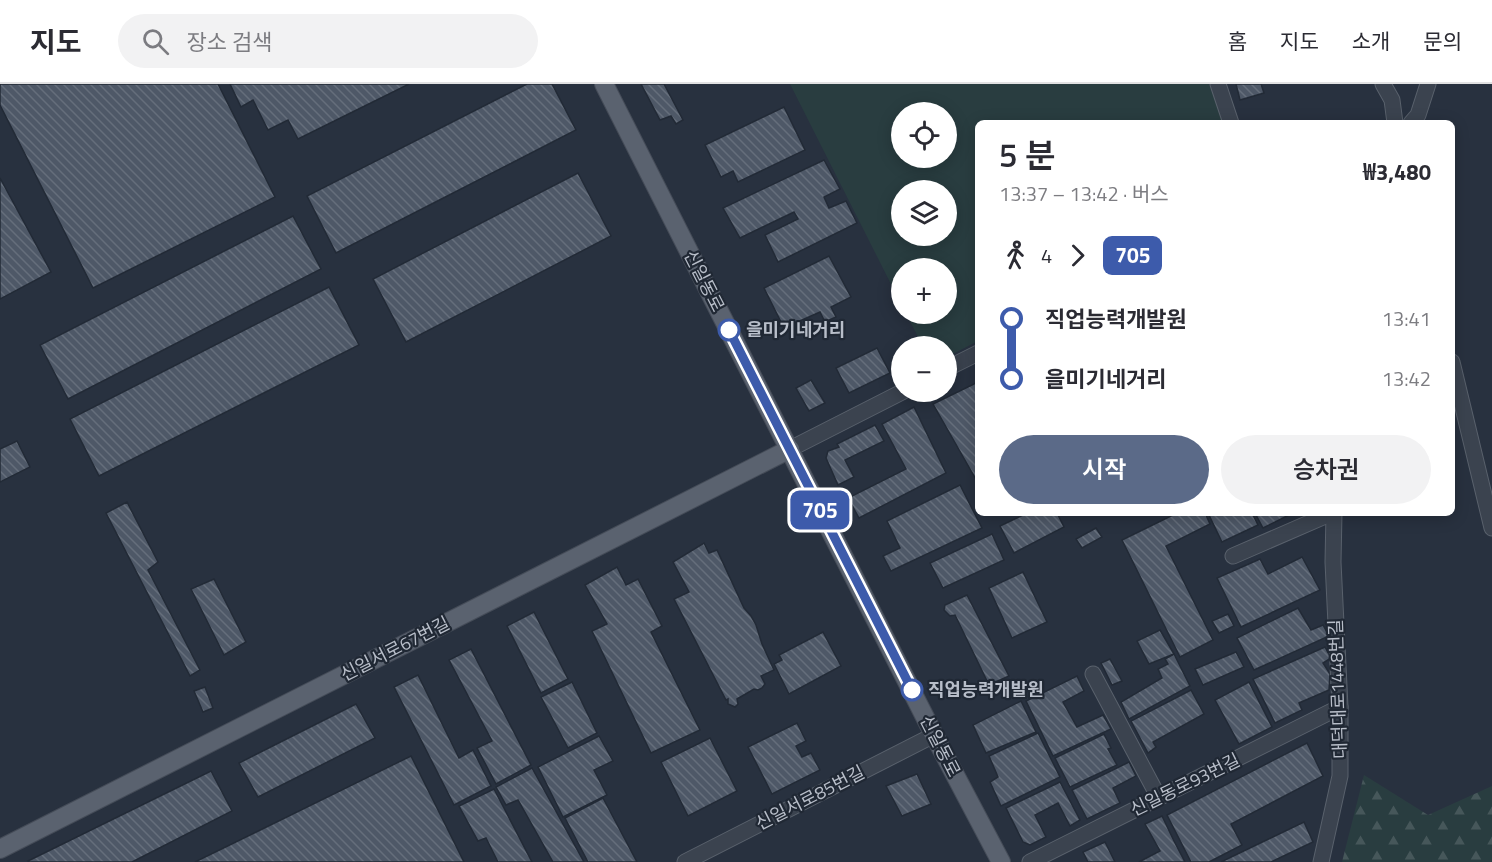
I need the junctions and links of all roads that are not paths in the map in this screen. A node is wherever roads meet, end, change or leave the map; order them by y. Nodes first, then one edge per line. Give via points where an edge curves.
1 (604, 84) edge
2 (1218, 84) edge
3 (1383, 84) edge
4 (1428, 84) edge
5 (1230, 120) edge
6 (1395, 120) edge
7 (1414, 120) edge
8 (975, 354) edge
9 (957, 364) edge
10 (1455, 374) edge
11 (891, 398) edge
12 (789, 449) junction
13 (1326, 516) edge
14 (1333, 516) edge
15 (1492, 528) edge
16 (1233, 556) dead end
17 (1093, 674) dead end
18 (1341, 707) junction
19 (934, 735) junction
20 (1159, 798) junction
21 (0, 849) edge
22 (685, 862) edge
23 (1001, 862) edge
24 (1030, 862) edge
25 (1321, 862) edge

1 - 12 main road, 신일동로
2 - 5 street
3 - 6 street via 1392,100
4 - 7 street
8 - 9 street
10 - 15 street
11 - 12 street
12 - 19 main road, 신일동로
12 - 21 main road, 신일서로67번길
13 - 16 street
14 - 18 street, 대덕대로1448번길
17 - 20 street
18 - 20 street, 신일동로93번길
18 - 25 street, 대덕대로1448번길 via 1340,776
19 - 22 street, 신일서로85번길
19 - 23 main road, 신일동로
20 - 24 street, 신일동로93번길

